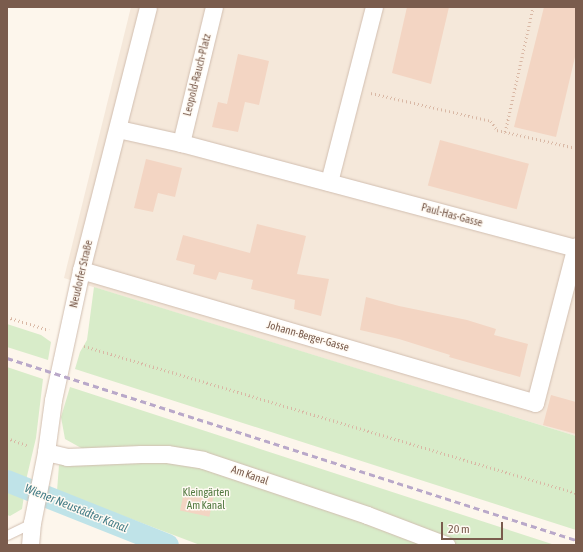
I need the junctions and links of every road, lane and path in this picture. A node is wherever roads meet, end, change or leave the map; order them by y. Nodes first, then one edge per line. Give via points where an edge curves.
1 (148, 7) edge
2 (214, 7) edge
3 (374, 7) edge
4 (533, 7) edge
5 (353, 89) junction
6 (118, 129) junction
7 (505, 132) junction
8 (181, 143) junction
9 (576, 148) edge
10 (329, 182) junction
11 (576, 247) edge
12 (81, 270) junction
13 (7, 317) edge
14 (67, 341) junction
15 (46, 452) junction
16 (576, 493) edge
17 (33, 516) junction
18 (7, 535) edge
19 (30, 545) edge
20 (446, 545) edge

1 - 6 street, Neudorfer Straße
2 - 8 street, Leopold-Rauch-Platz
3 - 5 street
4 - 7 path
5 - 7 path via 491,121 497,130
5 - 10 street
6 - 8 street, Paul-Has-Gasse
6 - 12 street, Neudorfer Straße
7 - 9 path
8 - 10 street, Paul-Has-Gasse
10 - 11 street, Paul-Has-Gasse
11 - 12 street, Johann-Berger-Gasse via 535,403
12 - 14 street, Neudorfer Straße
13 - 14 path via 48,330
14 - 15 street, Neudorfer Straße via 53,400
14 - 16 path
15 - 17 street, Neudorfer Straße
15 - 20 street, Am Kanal via 66,457 154,454 204,460 367,515
17 - 18 lane
17 - 19 street, Neudorfer Straße

